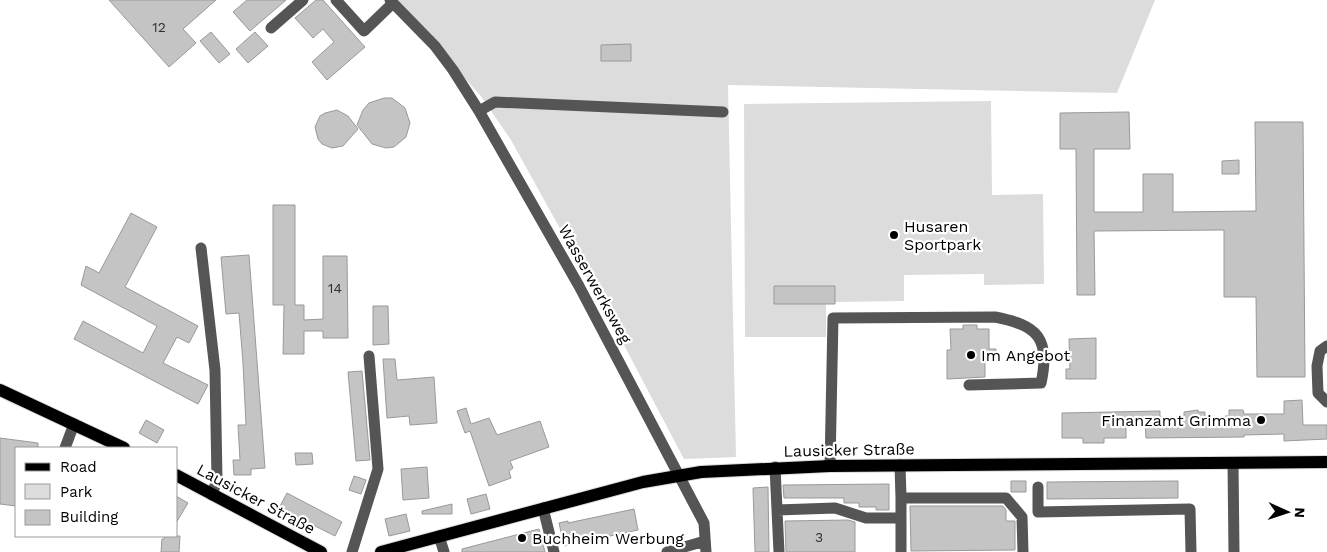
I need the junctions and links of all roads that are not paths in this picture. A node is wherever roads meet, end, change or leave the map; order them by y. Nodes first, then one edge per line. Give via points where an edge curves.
1 (303, 0) edge
2 (336, 0) edge
3 (391, 1) edge
4 (271, 28) dead end
5 (479, 111) junction
6 (723, 112) dead end
7 (201, 248) dead end
8 (1327, 346) edge
9 (369, 356) dead end
10 (969, 385) dead end
11 (0, 390) edge
12 (1327, 402) edge
13 (74, 424) junction
14 (65, 447) edge
15 (122, 447) edge
16 (1327, 462) edge
17 (1233, 463) junction
18 (900, 465) junction
19 (830, 466) junction
20 (775, 467) junction
21 (678, 475) junction
22 (178, 477) edge
23 (1038, 487) dead end
24 (212, 494) junction
25 (901, 498) junction
26 (543, 508) junction
27 (777, 510) junction
28 (902, 518) junction
29 (439, 536) junction
30 (706, 546) edge
31 (321, 552) edge
32 (352, 552) edge
33 (381, 552) edge
34 (444, 552) edge
35 (554, 552) edge
36 (667, 552) edge
37 (779, 552) edge
38 (901, 552) edge
39 (1022, 552) edge
40 (1191, 552) edge
41 (1234, 552) edge

1 - 4 street
2 - 3 street via 364,30
3 - 5 street, Wasserwerksweg via 435,46
5 - 6 street via 495,102
5 - 21 street, Wasserwerksweg via 579,286
7 - 24 street via 215,370 216,478
8 - 12 street via 1320,351 1317,366 1318,394
9 - 32 street via 378,469
10 - 19 street via 1042,382 1043,346 1036,332 1017,321 995,317 833,318
11 - 13 main road
13 - 14 street
13 - 15 main road
16 - 17 main road, Lausicker Straße
17 - 18 main road, Lausicker Straße
17 - 41 street
18 - 19 main road, Lausicker Straße
18 - 25 street
19 - 20 main road, Lausicker Straße
20 - 21 main road, Lausicker Straße
20 - 27 street
21 - 26 main road, Lausicker Straße
21 - 30 street, Wasserwerksweg via 704,523
22 - 24 main road, Lausicker Straße
23 - 40 street via 1038,512 1190,509
24 - 31 main road, Lausicker Straße
25 - 28 street
25 - 39 street via 1006,498 1022,517
26 - 29 main road, Lausicker Straße
26 - 35 street
27 - 28 street via 835,508 866,518
27 - 37 street
28 - 38 street
29 - 33 main road, Lausicker Straße
29 - 34 street
30 - 36 street

